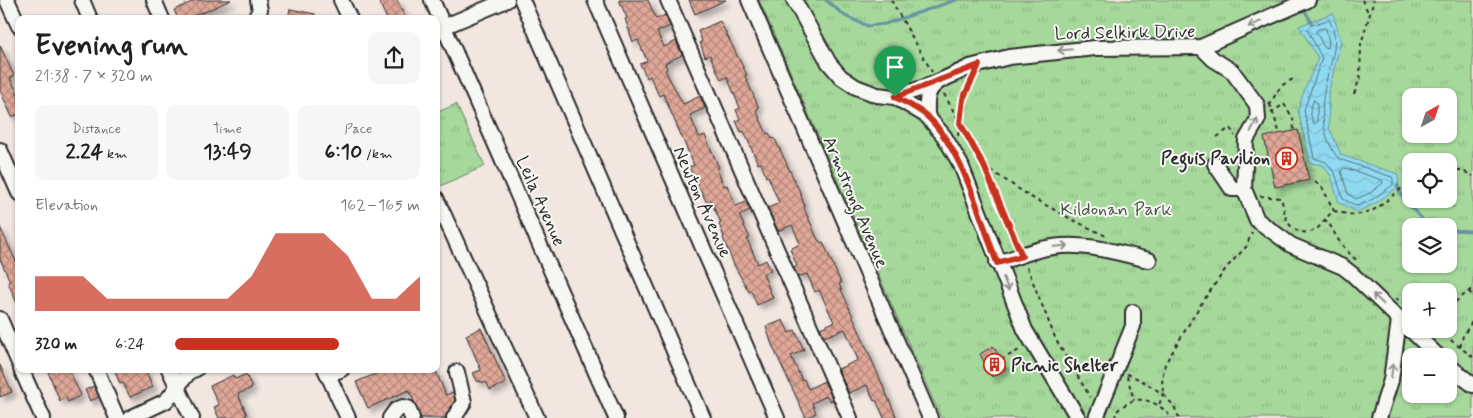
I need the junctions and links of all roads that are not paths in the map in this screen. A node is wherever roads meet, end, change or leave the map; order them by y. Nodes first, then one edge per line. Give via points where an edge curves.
1 (7, 0) edge
2 (82, 0) edge
3 (154, 0) edge
4 (258, 0) edge
5 (341, 0) edge
6 (432, 0) edge
7 (507, 0) edge
8 (522, 0) edge
9 (595, 0) edge
10 (668, 0) edge
11 (749, 0) edge
12 (794, 0) edge
13 (1304, 2) edge
14 (88, 15) edge
15 (160, 15) edge
16 (257, 15) edge
17 (348, 15) edge
18 (436, 15) edge
19 (15, 17) edge
20 (440, 29) edge
21 (1201, 47) junction
22 (937, 82) junction
23 (895, 97) junction
24 (927, 116) junction
25 (0, 150) edge
26 (1215, 164) dead end
27 (15, 184) edge
28 (1244, 189) junction
29 (440, 207) edge
30 (1149, 260) dead end
31 (997, 263) junction
32 (1134, 312) dead end
33 (0, 319) edge
34 (1400, 320) junction
35 (1430, 348) edge
36 (15, 354) edge
37 (457, 372) dead end
38 (1457, 372) edge
39 (23, 373) edge
40 (98, 373) edge
41 (172, 373) edge
42 (189, 373) edge
43 (327, 373) edge
44 (1473, 385) edge
45 (177, 386) junction
46 (1097, 415) edge
47 (43, 418) edge
48 (117, 418) edge
49 (130, 418) edge
50 (192, 418) edge
51 (348, 418) edge
52 (390, 418) edge
53 (412, 418) edge
54 (454, 418) edge
55 (537, 418) edge
56 (616, 418) edge
57 (703, 418) edge
58 (777, 418) edge
59 (850, 418) edge
60 (930, 418) edge
61 (1078, 418) edge
62 (1379, 418) edge

1 - 19 street
2 - 14 street
3 - 15 street
4 - 16 street via 260,10
5 - 17 street
6 - 18 street, Leila Avenue
7 - 20 street
8 - 57 street
9 - 58 street, Newton Avenue
10 - 59 street
11 - 60 street, Armstrong Avenue
12 - 23 street via 829,63 841,77 877,95
13 -> 21 street
20 - 56 street, Leila Avenue
21 -> 22 street, Lord Selkirk Drive via 1095,48 1009,57 970,67
28 -> 21 street, Lord Selkirk Drive via 1246,140 1258,119 1257,105 1232,71
22 - 23 street, Lord Selkirk Drive
22 - 24 street via 926,97
23 - 24 street
24 - 31 street via 956,156
25 - 27 street
26 - 28 street via 1232,189
34 -> 28 street via 1343,267 1291,245 1257,220
29 - 55 street
31 -> 30 street via 1051,247 1108,244
31 -> 61 street via 1024,330
32 - 46 street via 1121,372
33 - 36 street
34 - 35 street
62 -> 34 street via 1391,380
37 - 54 street via 464,402
38 - 44 street
39 - 47 street
40 - 48 street
41 - 45 street
42 - 45 street
43 - 51 street
45 - 49 street via 166,401
45 - 50 street
52 - 53 street via 403,407 408,408

